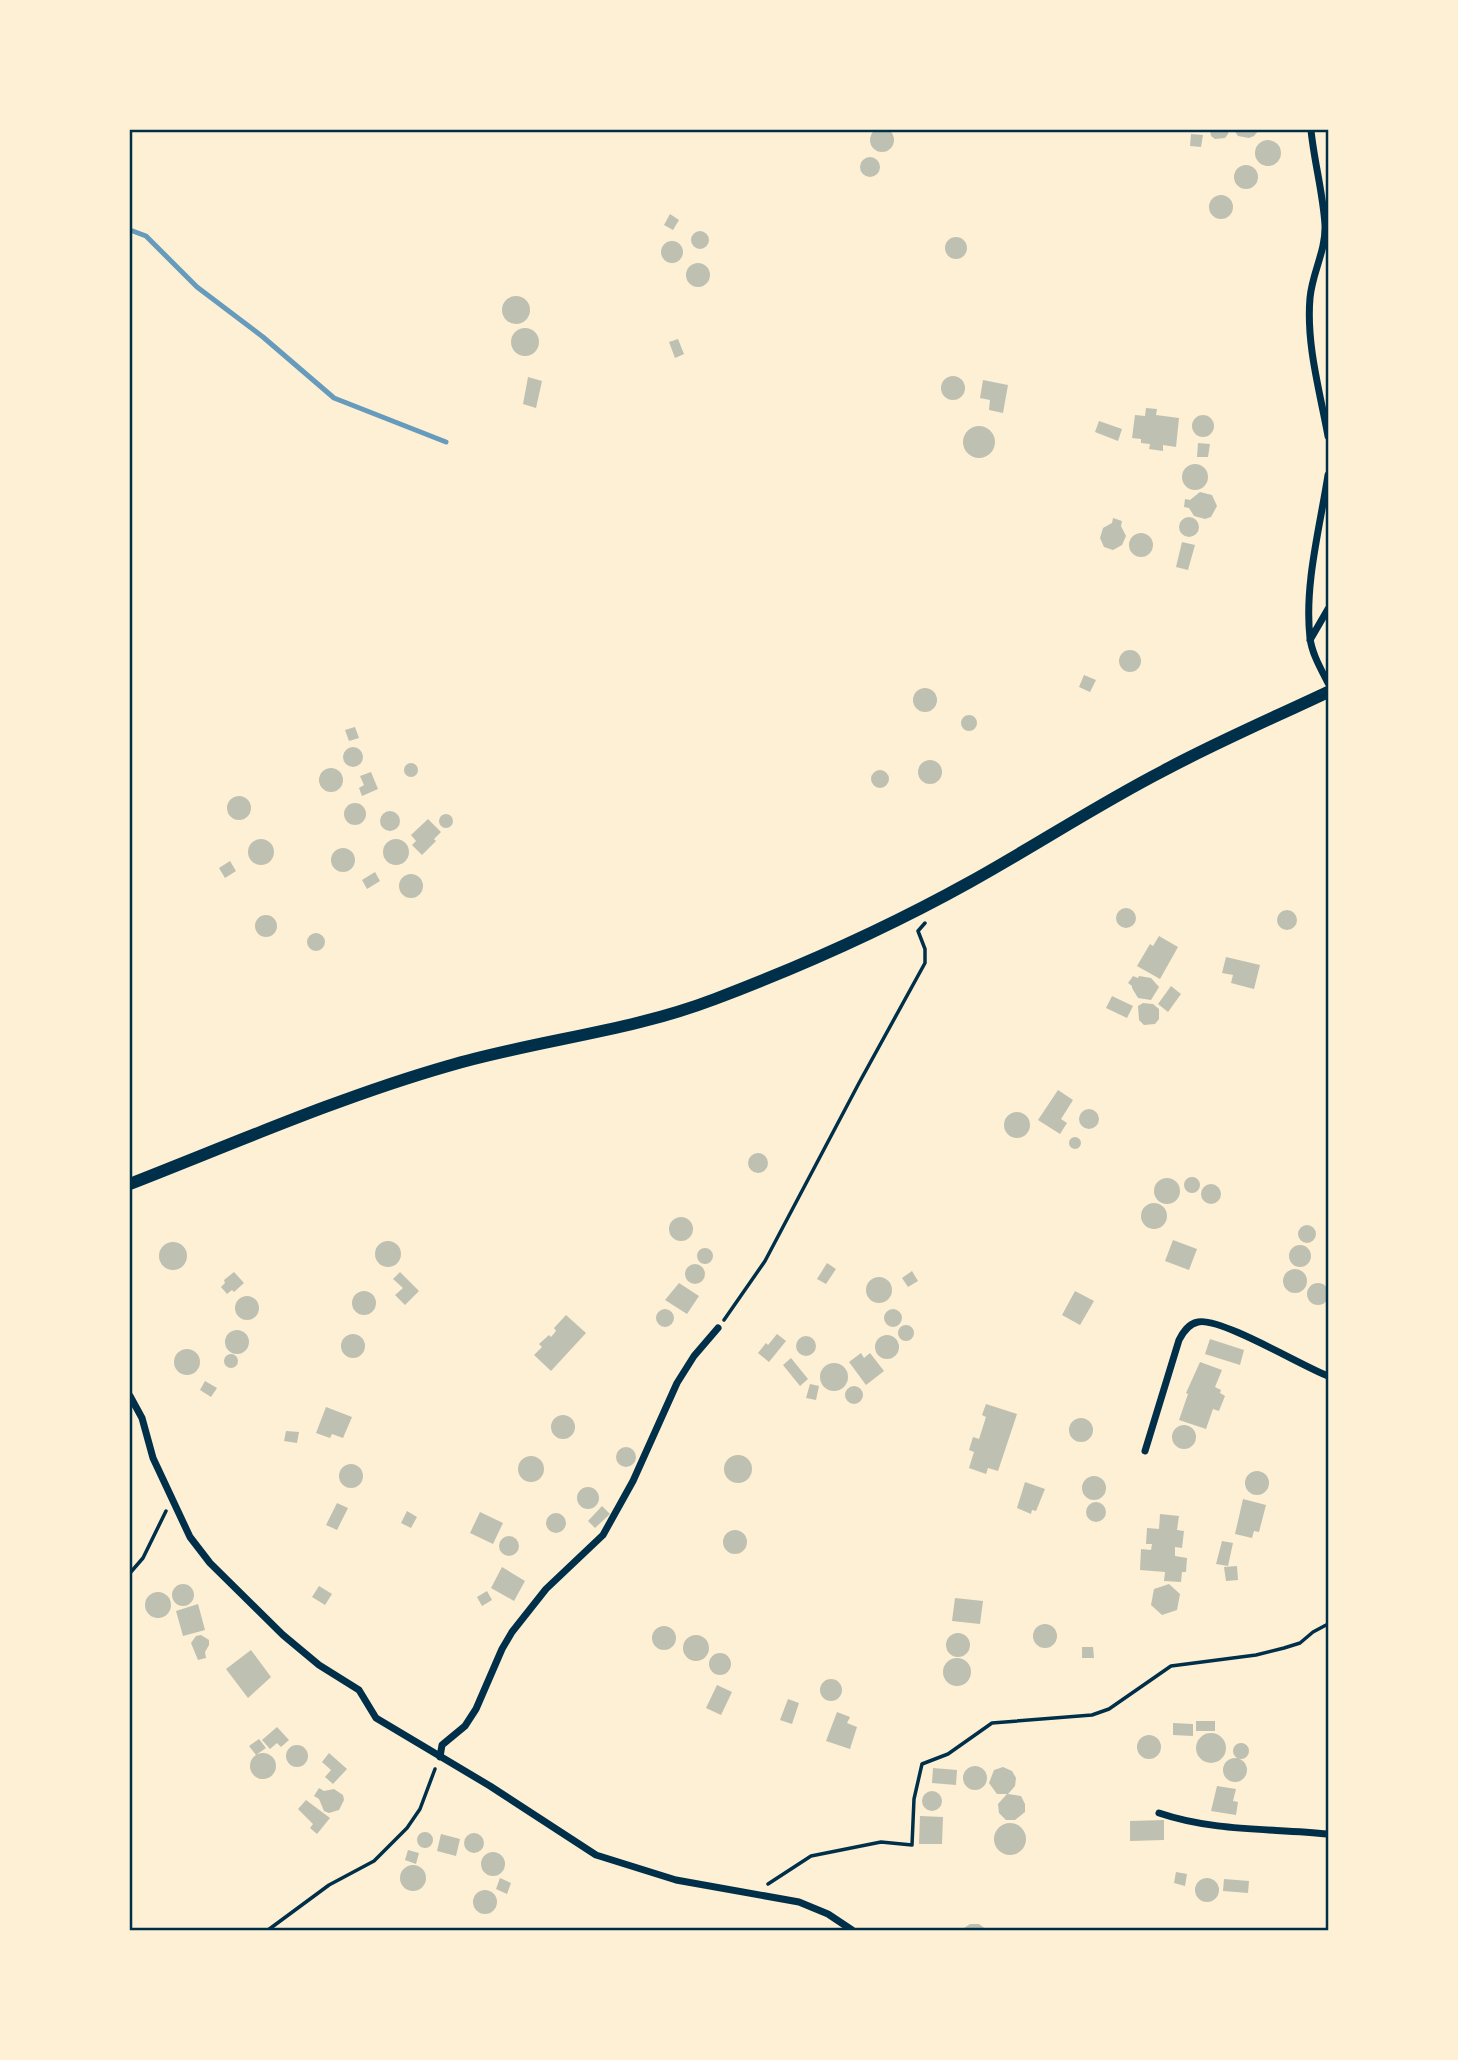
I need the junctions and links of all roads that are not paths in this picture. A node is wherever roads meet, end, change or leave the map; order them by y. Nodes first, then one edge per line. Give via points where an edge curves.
1 (1311, 130) edge
2 (1328, 436) edge
3 (1328, 475) edge
4 (1328, 609) edge
5 (1310, 640) junction
6 (1328, 683) edge
7 (1328, 692) edge
8 (130, 1184) edge
9 (718, 1328) road end
10 (1328, 1376) edge
11 (130, 1396) edge
12 (1145, 1451) dead end
13 (440, 1757) junction
14 (1159, 1813) dead end
15 (1328, 1834) edge
16 (852, 1930) edge

1 - 2 street via 1325,226 1309,313
3 - 5 street via 1312,580
4 - 5 street
5 - 6 street
7 - 8 street via 1164,770 893,921 725,995 652,1020 445,1067
9 - 13 street via 677,1383 603,1535 546,1589 512,1632 476,1709 465,1726 442,1745
10 - 12 street via 1219,1324 1198,1322 1185,1329 1179,1340
11 - 13 street via 171,1500 190,1537 211,1563 283,1635 359,1690 376,1718
13 - 16 street via 596,1855 676,1880 799,1902
14 - 15 street via 1215,1827

